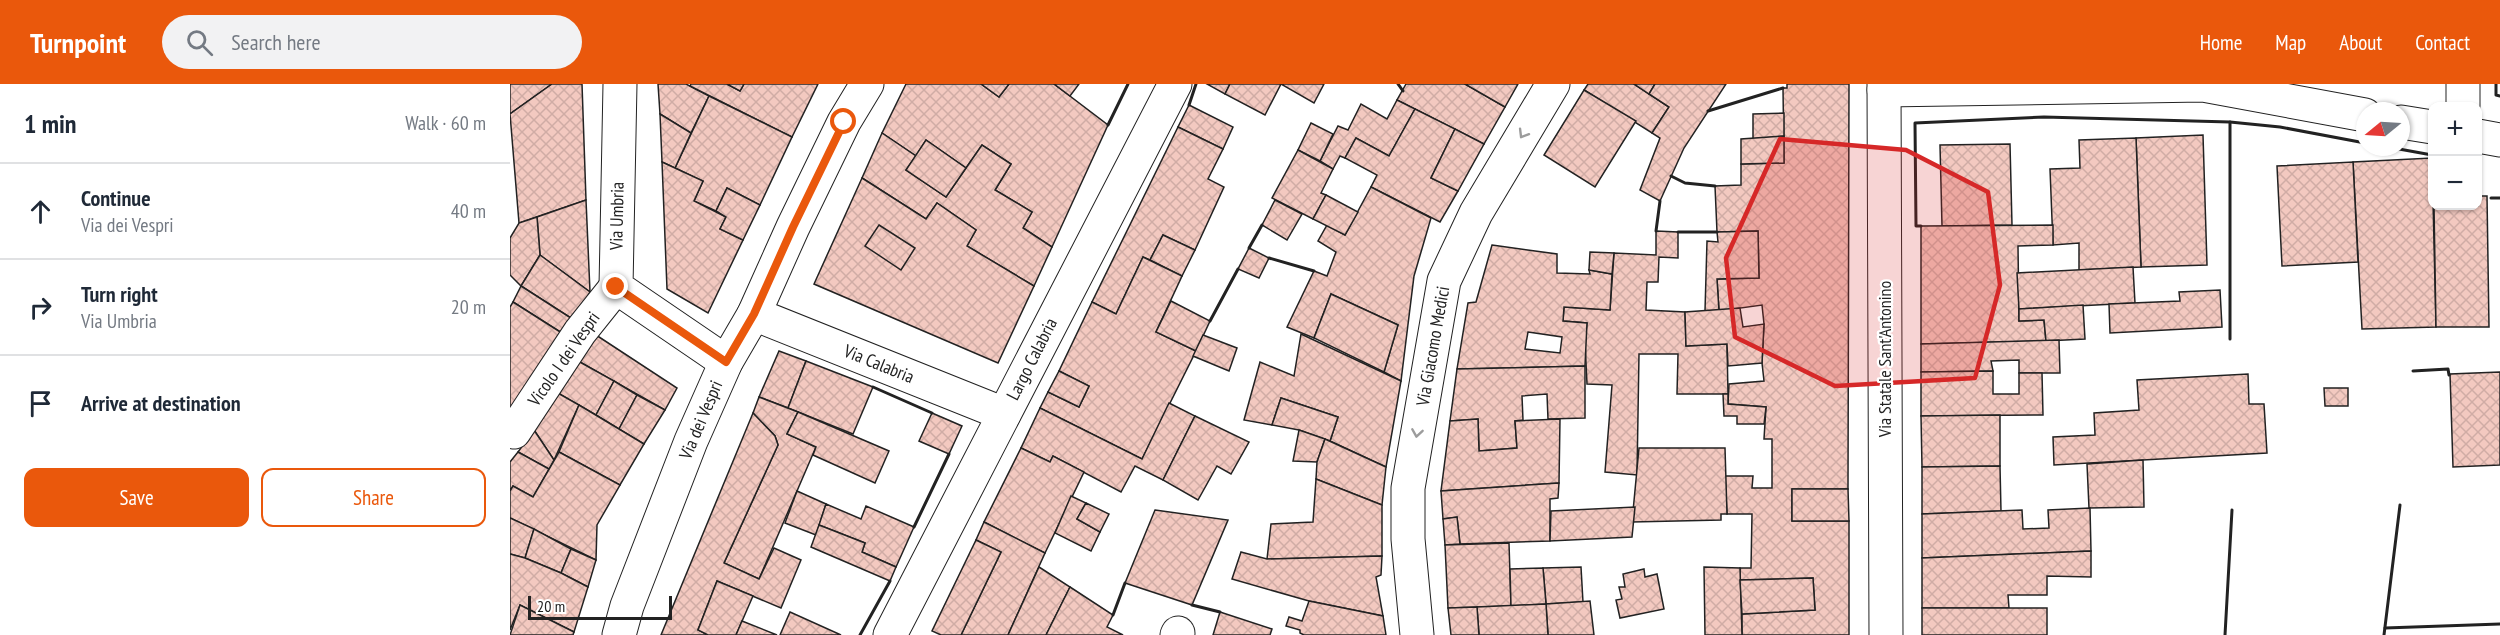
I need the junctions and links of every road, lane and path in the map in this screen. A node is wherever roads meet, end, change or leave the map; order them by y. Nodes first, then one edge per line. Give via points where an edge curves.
1 (620, 84) edge
2 (867, 84) edge
3 (1175, 84) edge
4 (1553, 84) edge
5 (2463, 84) edge
6 (1884, 87) edge
7 (2463, 102) edge
8 (2356, 113) edge
9 (2410, 123) edge
10 (2428, 126) edge
11 (2482, 137) edge
12 (2500, 140) edge
13 (616, 287) junction
14 (754, 314) junction
15 (726, 362) junction
16 (1004, 414) junction
17 (514, 432) dead end
18 (619, 635) edge
19 (890, 635) edge
20 (1416, 635) edge
21 (1886, 635) edge

1 - 13 street, Via Umbria
2 - 14 street, Via dei Vespri via 844,122
3 - 16 street, Largo Calabria
4 -> 20 street, Via Giacomo Medici via 1476,213 1444,281 1408,488
5 - 7 street
6 - 8 street via 2203,85
6 - 21 street, Via Statale Sant'Antonino
9 - 10 street
11 - 12 street
13 - 15 street
13 - 17 street, Vicolo I dei Vespri via 580,332
14 - 15 street, Via dei Vespri
14 - 16 street, Via Calabria
15 - 18 street, Via dei Vespri via 687,452
16 - 19 street, Largo Calabria

